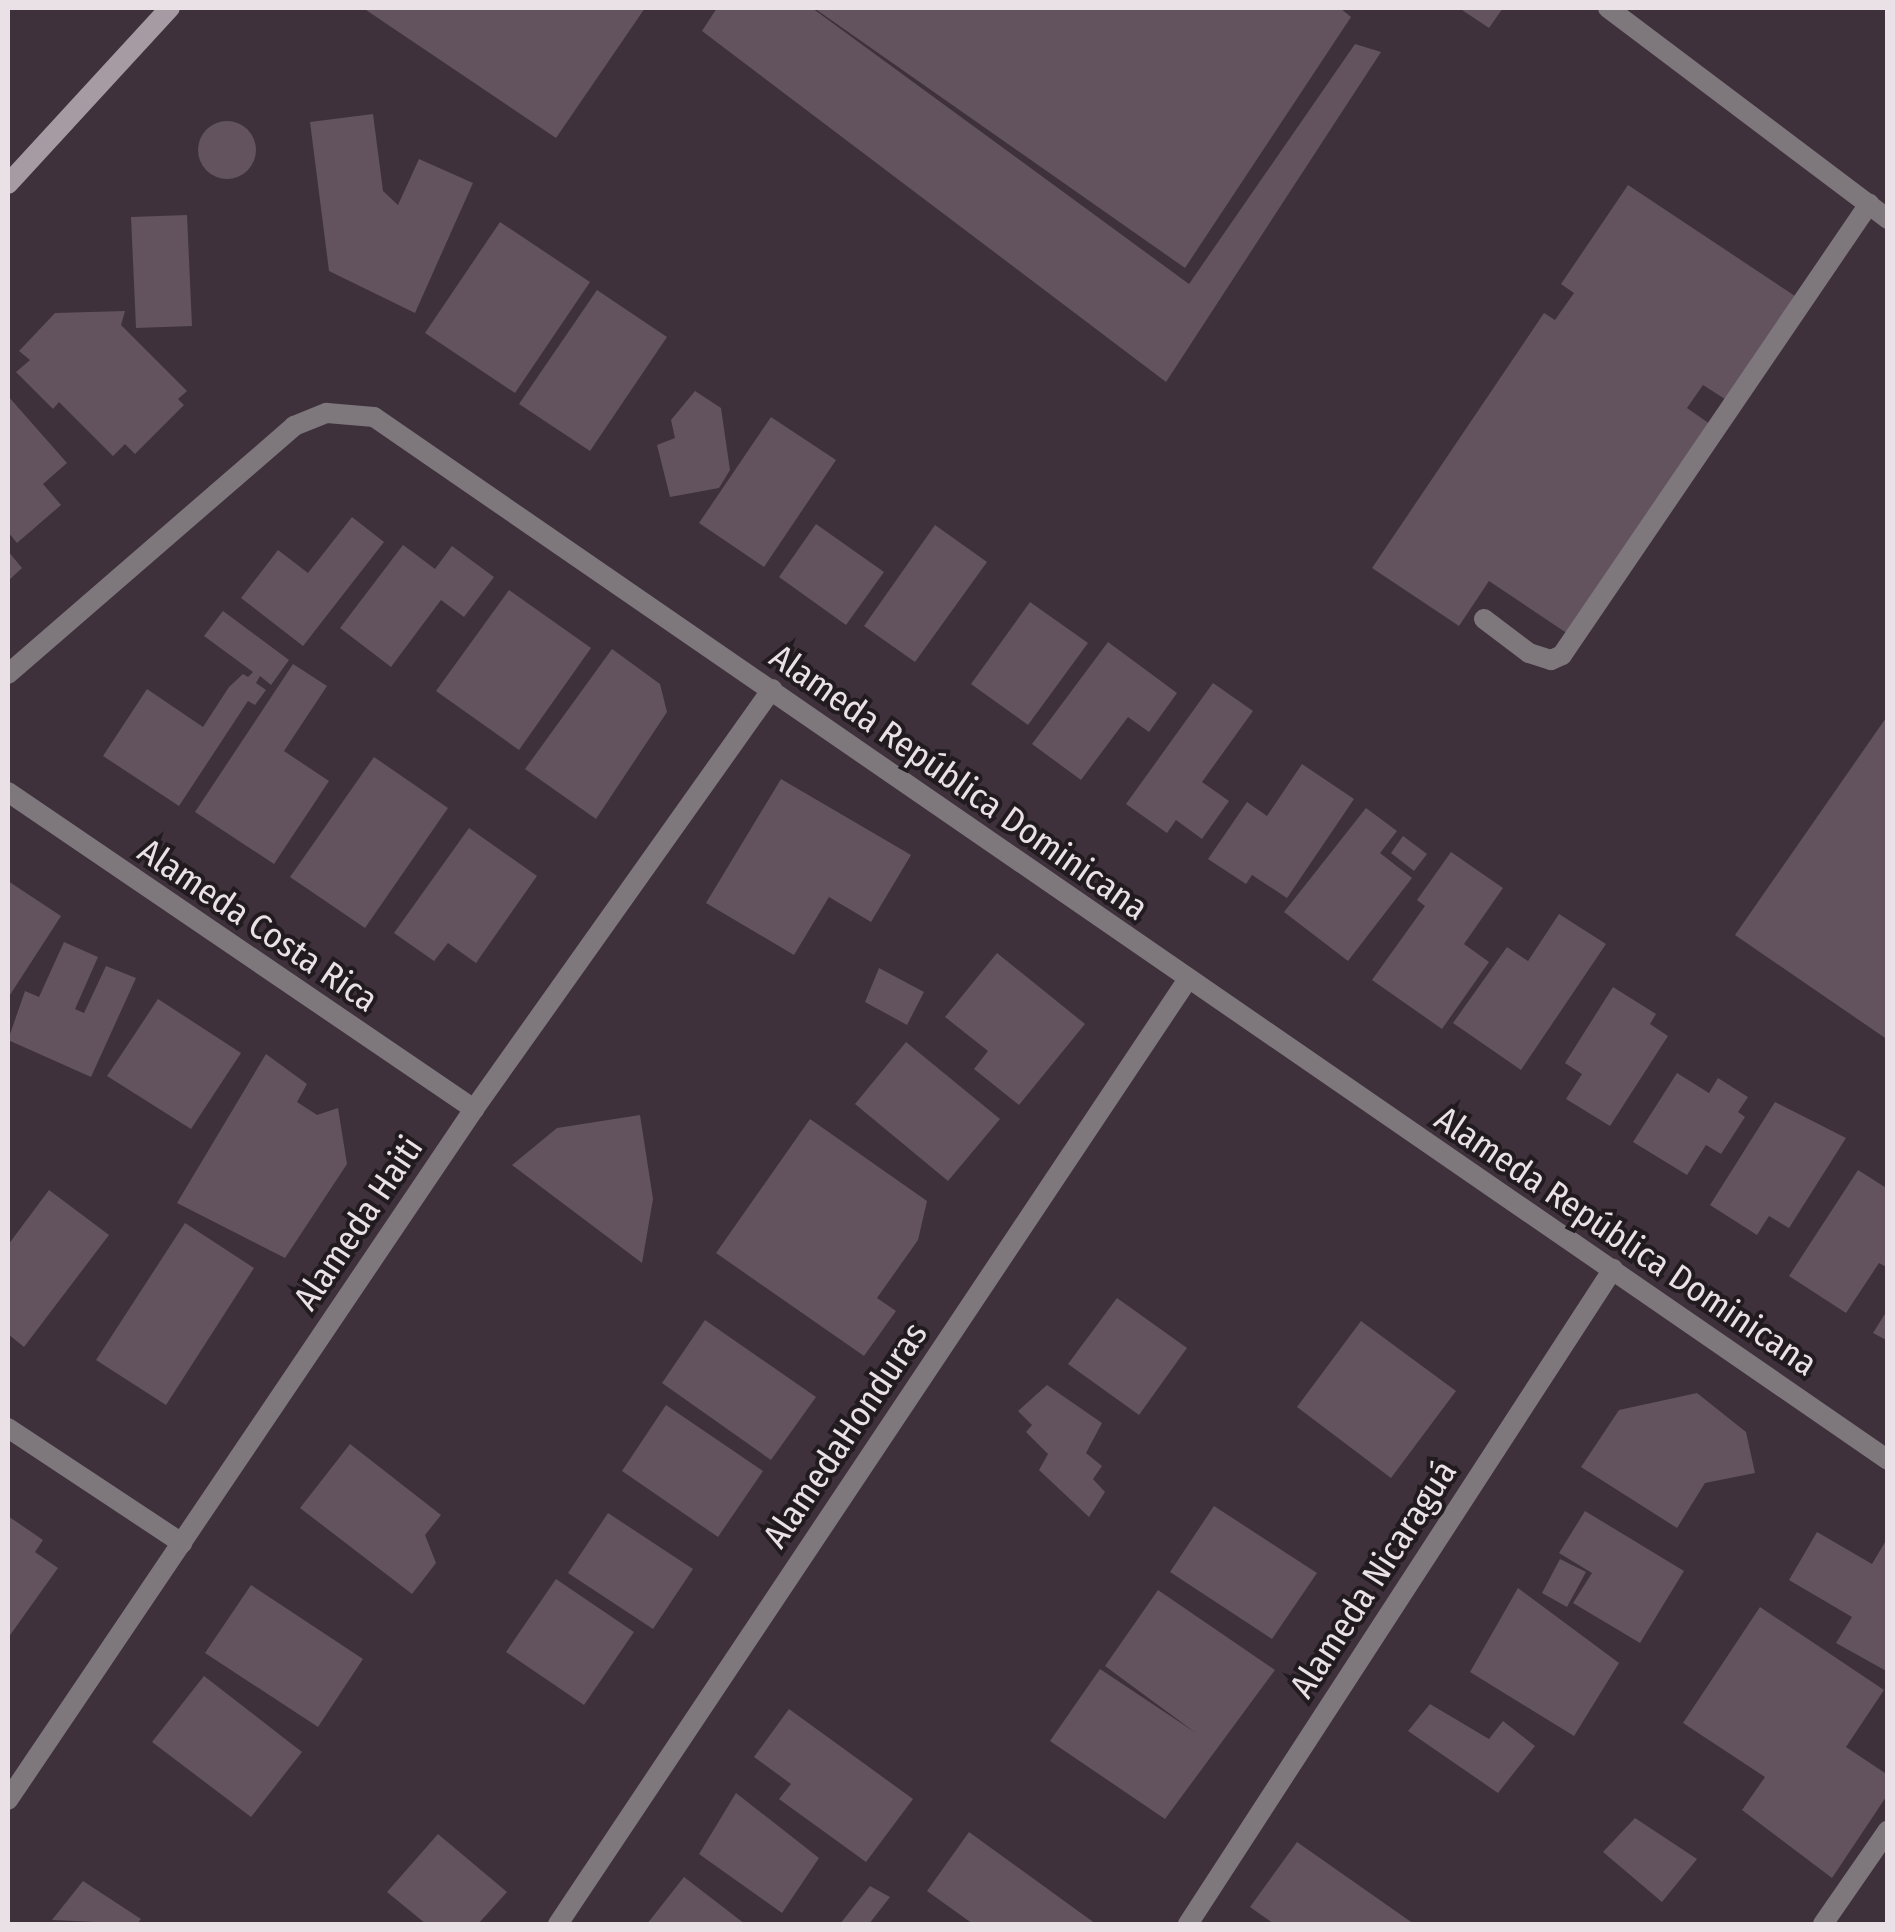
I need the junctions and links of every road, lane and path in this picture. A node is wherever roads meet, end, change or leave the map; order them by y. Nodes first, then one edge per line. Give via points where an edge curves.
1 (170, 8) edge
2 (1608, 8) edge
3 (8, 184) edge
4 (1869, 204) junction
5 (1888, 219) edge
6 (1484, 619) dead end
7 (8, 674) edge
8 (772, 689) junction
9 (8, 792) edge
10 (1186, 982) junction
11 (474, 1110) junction
12 (1613, 1269) junction
13 (8, 1428) edge
14 (1888, 1460) edge
15 (182, 1543) junction
16 (8, 1800) edge
17 (1888, 1830) edge
18 (558, 1924) edge
19 (1188, 1924) edge
20 (1823, 1924) edge

1 - 3 main road
2 - 4 street
4 - 5 street
4 - 6 street via 1562,655 1551,660 1529,653
7 - 8 street, Alameda República Dominicana via 294,426 326,412 374,416
8 - 10 street, Alameda República Dominicana
8 - 11 street, Alameda Haiti
9 - 11 street, Alameda Costa Rica
10 - 12 street, Alameda República Dominicana
10 - 18 street, AlamedaHonduras
11 - 15 street, Alameda Haiti
12 - 14 street, Alameda República Dominicana
12 - 19 street, Alameda Nicaraguá
13 - 15 street
15 - 16 street, Alameda Haiti
17 - 20 street

